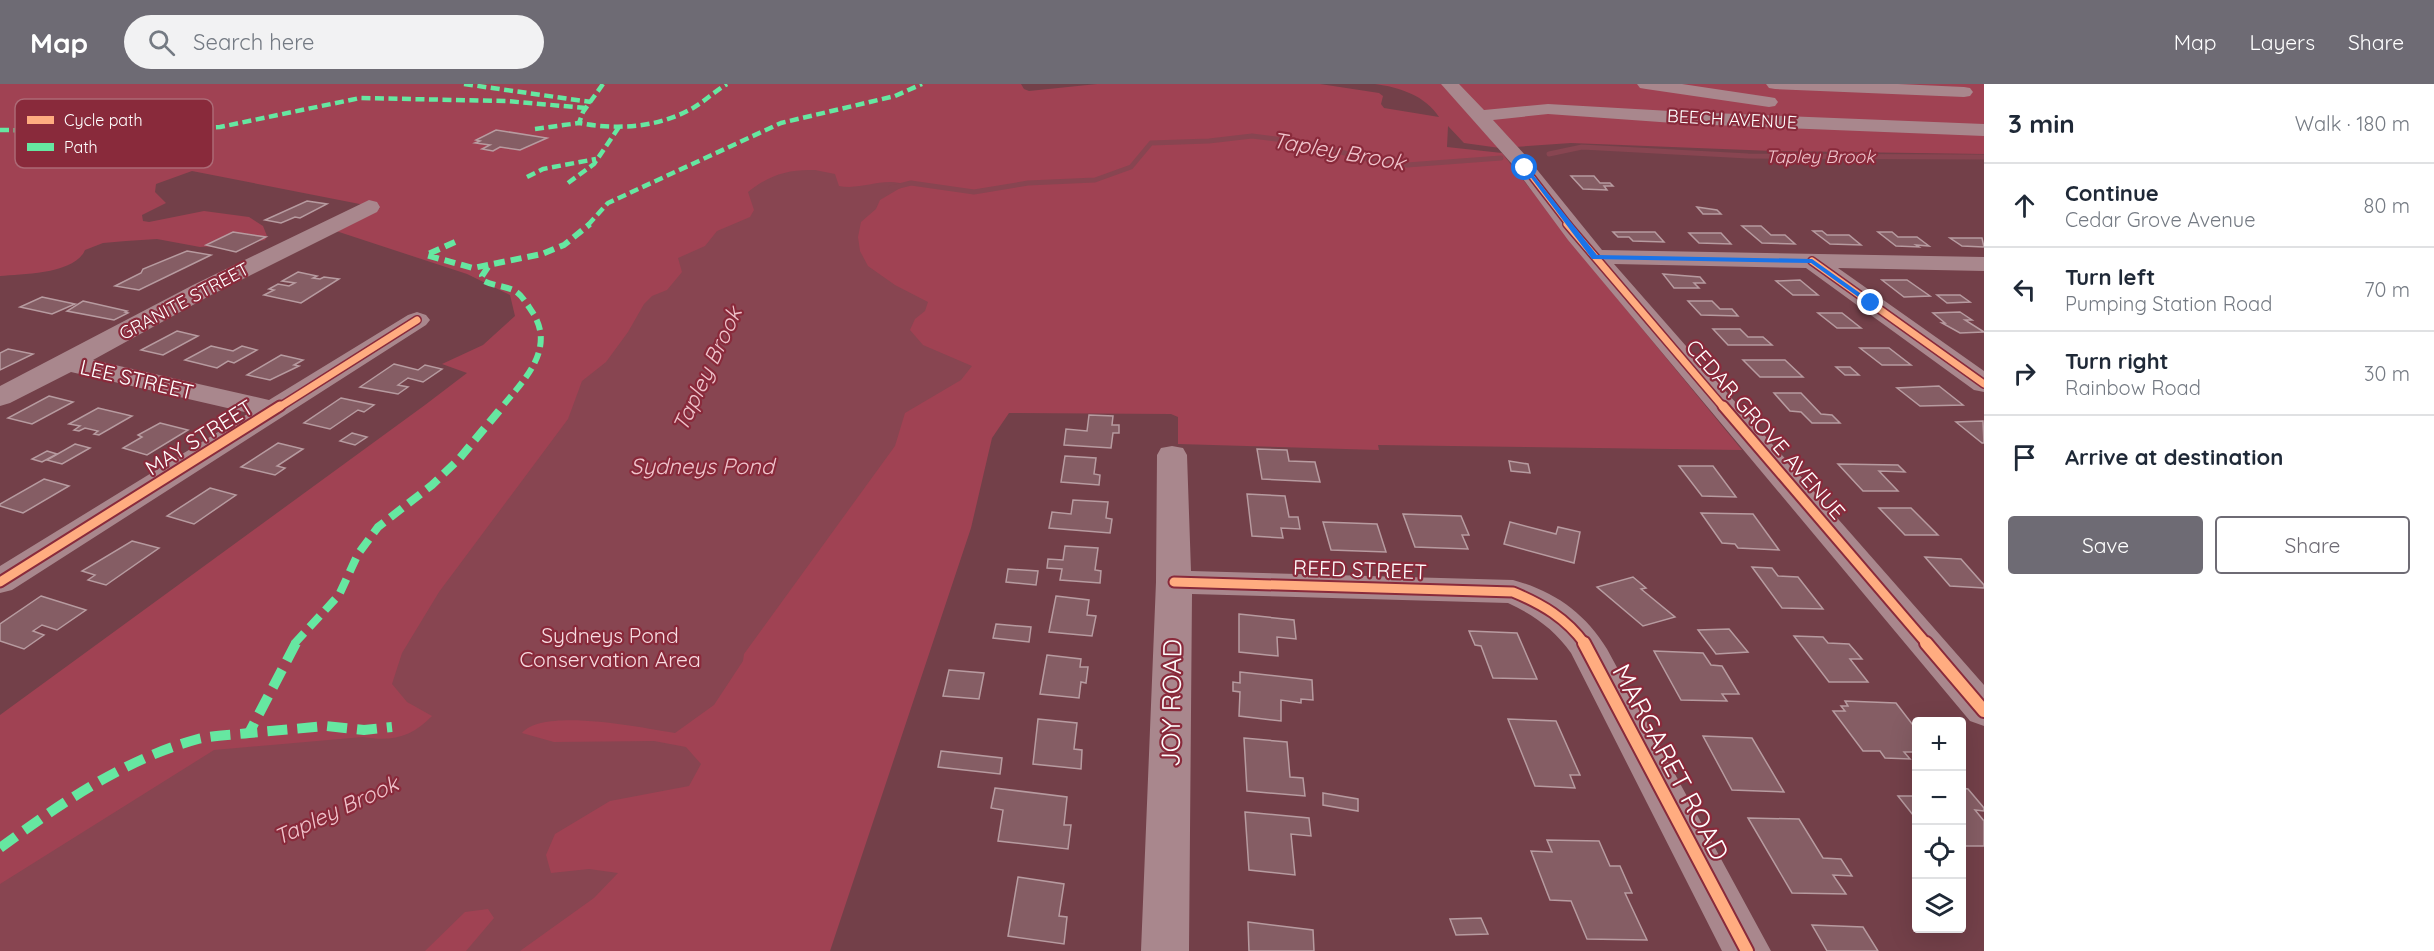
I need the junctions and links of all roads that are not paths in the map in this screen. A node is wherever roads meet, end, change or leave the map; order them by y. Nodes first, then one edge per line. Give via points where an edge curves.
1 (1450, 84) edge
2 (1636, 84) edge
3 (1646, 84) edge
4 (1775, 84) edge
5 (1966, 89) edge
6 (1790, 104) dead end
7 (1635, 114) junction
8 (1480, 116) junction
9 (1984, 130) edge
10 (369, 207) dead end
11 (1595, 258) junction
12 (1812, 261) junction
13 (1984, 264) edge
14 (417, 320) dead end
15 (68, 363) junction
16 (1984, 384) edge
17 (0, 397) edge
18 (275, 410) junction
19 (1172, 455) dead end
20 (0, 582) edge
21 (1174, 582) junction
22 (1543, 604) joint
23 (1984, 711) edge
24 (1165, 951) edge
25 (1747, 951) edge

1 - 8 street, CEDAR GROVE AVENUE
2 - 7 street
3 - 6 street
4 - 5 street
7 - 8 street, BEECH AVENUE via 1548,109
7 - 9 street, BEECH AVENUE
8 - 11 street, CEDAR GROVE AVENUE
10 - 15 street, GRANITE STREET via 202,290
11 - 12 street
11 - 23 street, CEDAR GROVE AVENUE
12 - 13 street
12 - 16 street
14 - 18 street, MAY STREET
15 - 17 street, GRANITE STREET
15 - 18 street, LEE STREET
18 - 20 street, MAY STREET
19 - 21 street, JOY ROAD
21 - 22 street, REED STREET via 1513,592
21 - 24 street, JOY ROAD
22 - 25 street, MARGARET ROAD via 1575,628 1588,648

